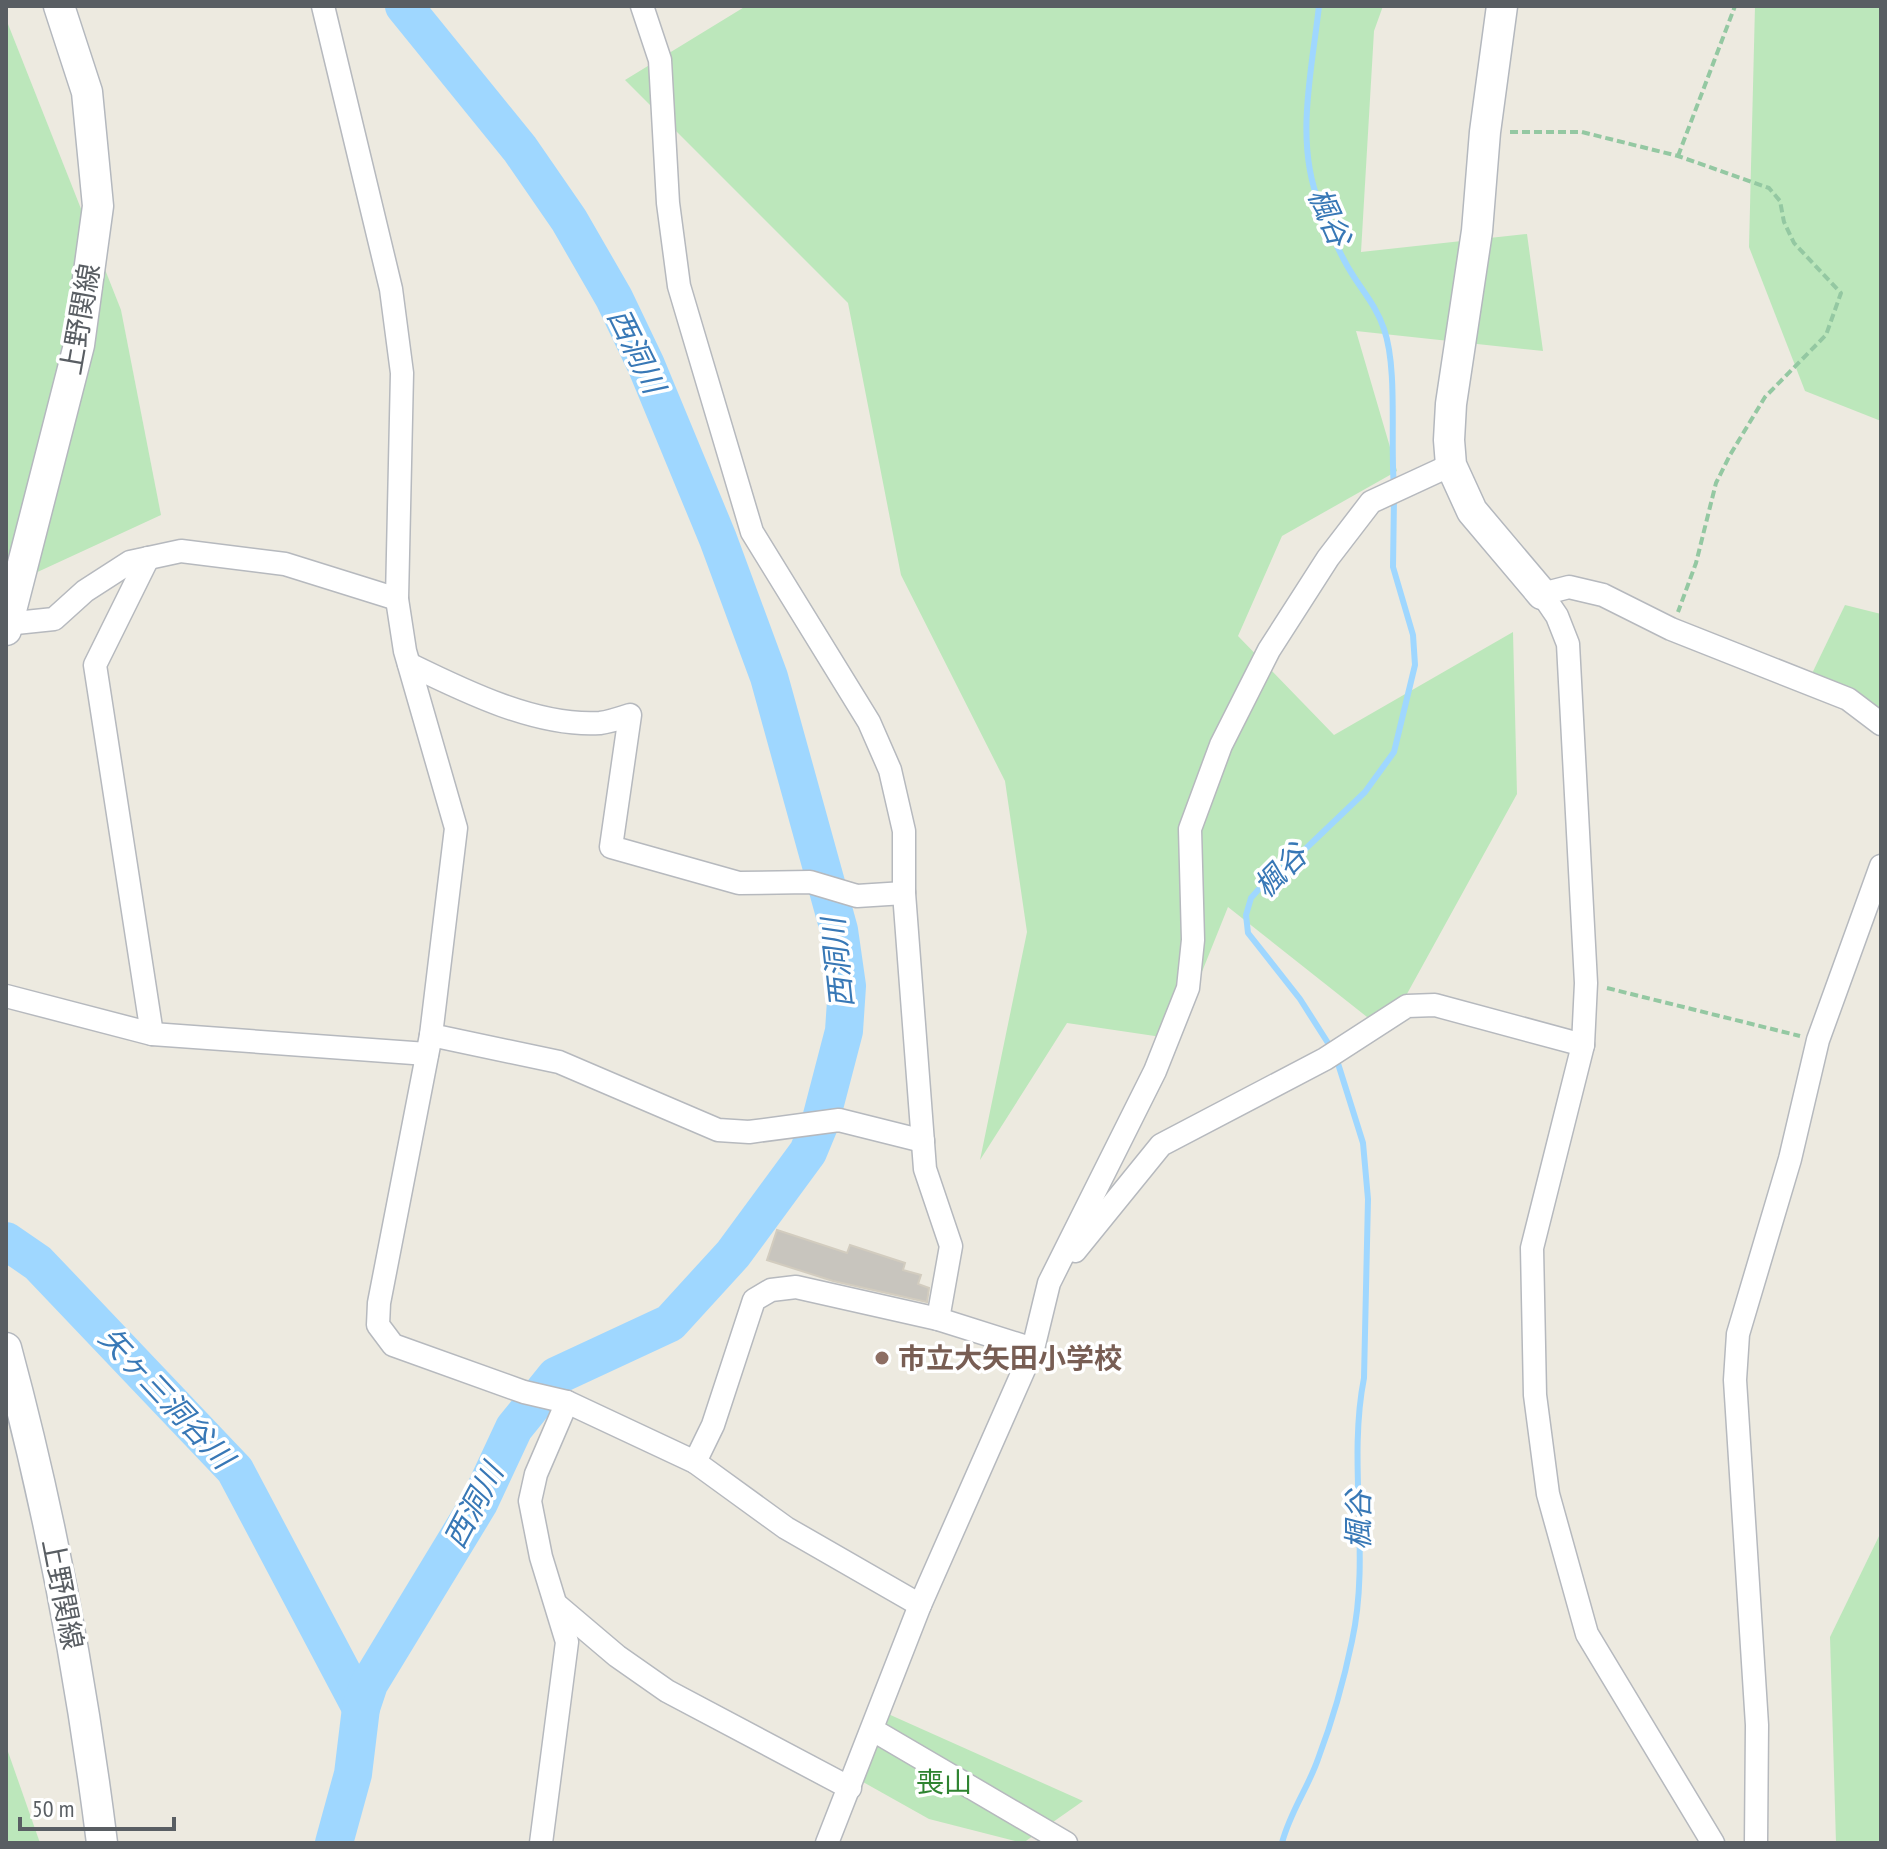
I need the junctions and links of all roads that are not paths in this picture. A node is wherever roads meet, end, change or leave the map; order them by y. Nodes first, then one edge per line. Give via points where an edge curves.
1 (59, 6) edge
2 (323, 6) edge
3 (642, 6) edge
4 (1502, 6) edge
5 (1451, 465) junction
6 (148, 558) junction
7 (1542, 594) junction
8 (397, 599) junction
9 (6, 626) edge
10 (409, 664) junction
11 (1881, 724) edge
12 (1881, 866) edge
13 (904, 893) junction
14 (6, 996) edge
15 (152, 1034) junction
16 (429, 1044) junction
17 (1583, 1045) junction
18 (923, 1141) junction
19 (1049, 1283) junction
20 (938, 1319) junction
21 (6, 1348) edge
22 (1033, 1349) junction
23 (566, 1401) junction
24 (695, 1462) junction
25 (920, 1605) junction
26 (558, 1606) junction
27 (873, 1730) junction
28 (850, 1788) junction
29 (102, 1843) edge
30 (541, 1843) edge
31 (827, 1843) edge
32 (1066, 1843) edge
33 (1713, 1843) edge
34 (1756, 1843) edge

1 - 9 main road, 上野関線 via 87,92 98,206 79,345
2 - 8 street via 391,289 402,373
3 - 13 street via 660,60 668,203 679,286 719,429 752,532 869,722 890,770 904,831
4 - 5 main road via 1451,404
5 - 7 main road via 1472,511
5 - 19 street via 1371,502 1269,650 1221,745 1190,829 1193,940 1188,988 1155,1071
6 - 8 street via 181,551 285,564
6 - 9 street via 130,562 85,591 54,619
6 - 15 street via 95,665
7 - 11 street via 1569,587 1603,595 1671,629 1848,699
7 - 17 street via 1568,644 1586,983
8 - 10 street
10 - 13 street via 478,698 551,717 600,723 630,715 611,847 739,883 810,882 857,896
10 - 16 street via 456,828
12 - 34 street via 1818,1040 1790,1159 1738,1334 1735,1380 1757,1725
13 - 18 street
14 - 15 street
15 - 16 street
16 - 18 street via 559,1062 718,1130 749,1132 839,1120
16 - 23 street via 378,1325 393,1345 524,1392
17 - 19 street via 1435,1005 1407,1006 1325,1059 1161,1145
17 - 33 street via 1532,1248 1535,1395 1548,1494 1587,1634
18 - 20 street via 925,1169 951,1246
19 - 22 street
20 - 22 street
20 - 24 street via 796,1287 771,1290 754,1300 713,1425
21 - 29 main road, 上野関線 via 40,1477 74,1648
22 - 25 street
23 - 24 street
23 - 26 street via 530,1501
24 - 25 street via 786,1528
25 - 27 street
26 - 28 street via 667,1691
26 - 30 street via 567,1642
27 - 28 street
27 - 32 street
28 - 31 street

